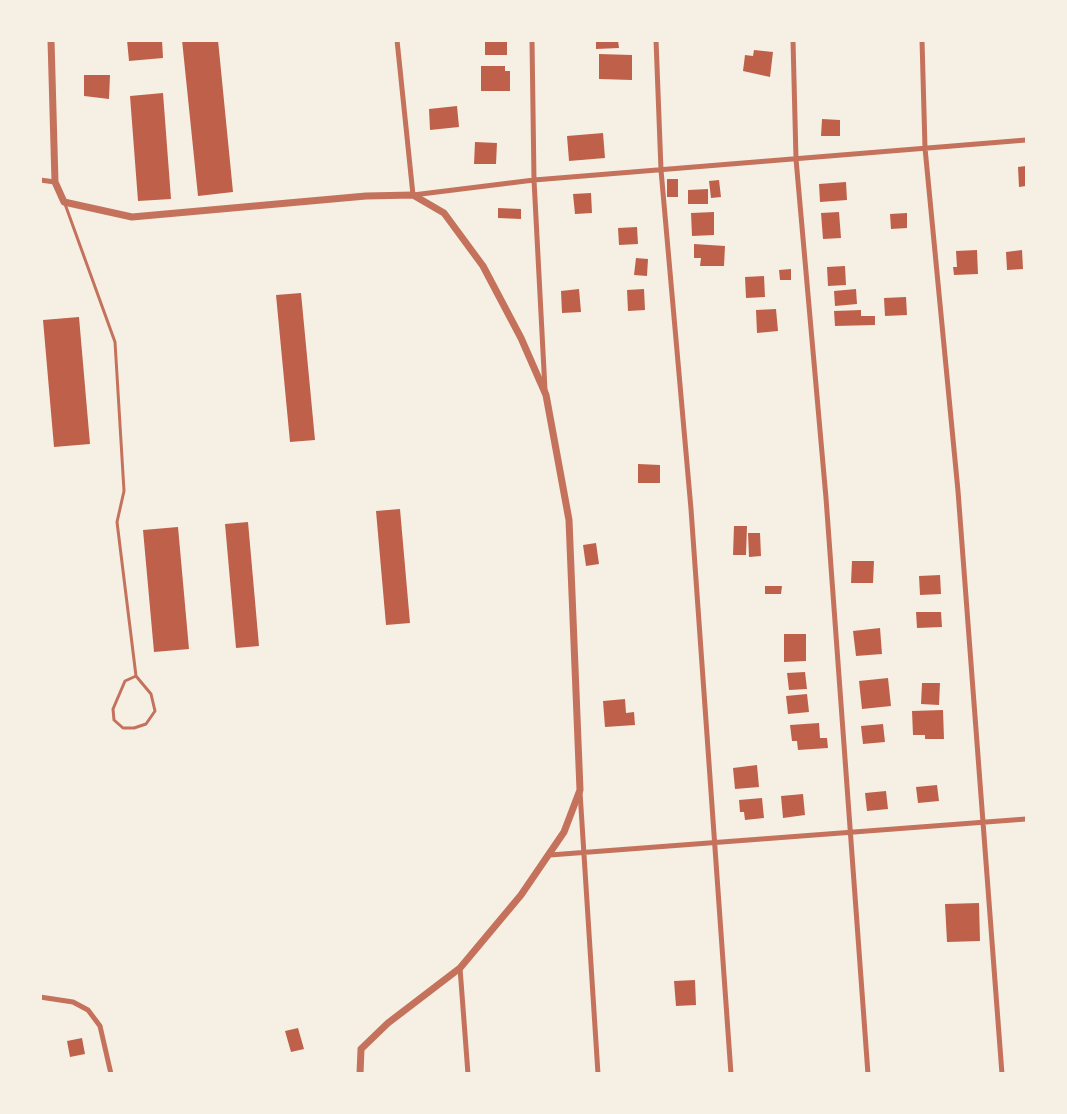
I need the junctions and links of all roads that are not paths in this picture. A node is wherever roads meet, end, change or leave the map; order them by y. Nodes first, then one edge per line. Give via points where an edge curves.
1 (51, 40) edge
2 (398, 40) edge
3 (532, 40) edge
4 (656, 40) edge
5 (793, 40) edge
6 (922, 40) edge
7 (1026, 140) edge
8 (925, 148) junction
9 (796, 159) junction
10 (661, 170) junction
11 (40, 180) edge
12 (534, 180) junction
13 (56, 182) junction
14 (413, 195) junction
15 (64, 202) junction
16 (546, 395) junction
17 (136, 676) junction
18 (580, 790) junction
19 (1026, 819) edge
20 (983, 822) junction
21 (849, 832) junction
22 (714, 844) junction
23 (585, 854) junction
24 (550, 855) junction
25 (460, 968) junction
26 (40, 997) edge
27 (111, 1074) edge
28 (360, 1074) edge
29 (468, 1074) edge
30 (598, 1074) edge
31 (731, 1074) edge
32 (868, 1074) edge
33 (1002, 1074) edge

1 - 13 street
2 - 14 street
3 - 12 street
4 - 10 street
5 - 9 street
6 - 8 street
7 - 8 street
8 - 9 street
8 - 20 street via 958,491
9 - 10 street
9 - 21 street via 828,520
10 - 12 street
10 - 22 street via 692,509
11 - 13 street
12 - 14 street
12 - 16 street
13 - 15 street
14 - 15 street via 132,217
14 - 16 street via 444,213 483,266 522,338
15 - 17 lane via 116,342 124,491 117,522
16 - 18 street via 569,520
17 - 17 lane via 151,694 155,711 146,724 123,728 114,720 113,709 125,681
18 - 23 street
18 - 24 street via 571,818
19 - 20 street
20 - 21 street
20 - 33 street
21 - 22 street
21 - 32 street
22 - 23 street
22 - 31 street
23 - 24 street
23 - 30 street
24 - 25 street
25 - 28 street via 388,1023 361,1049
25 - 29 street
26 - 27 street via 73,1002 88,1010 99,1026

